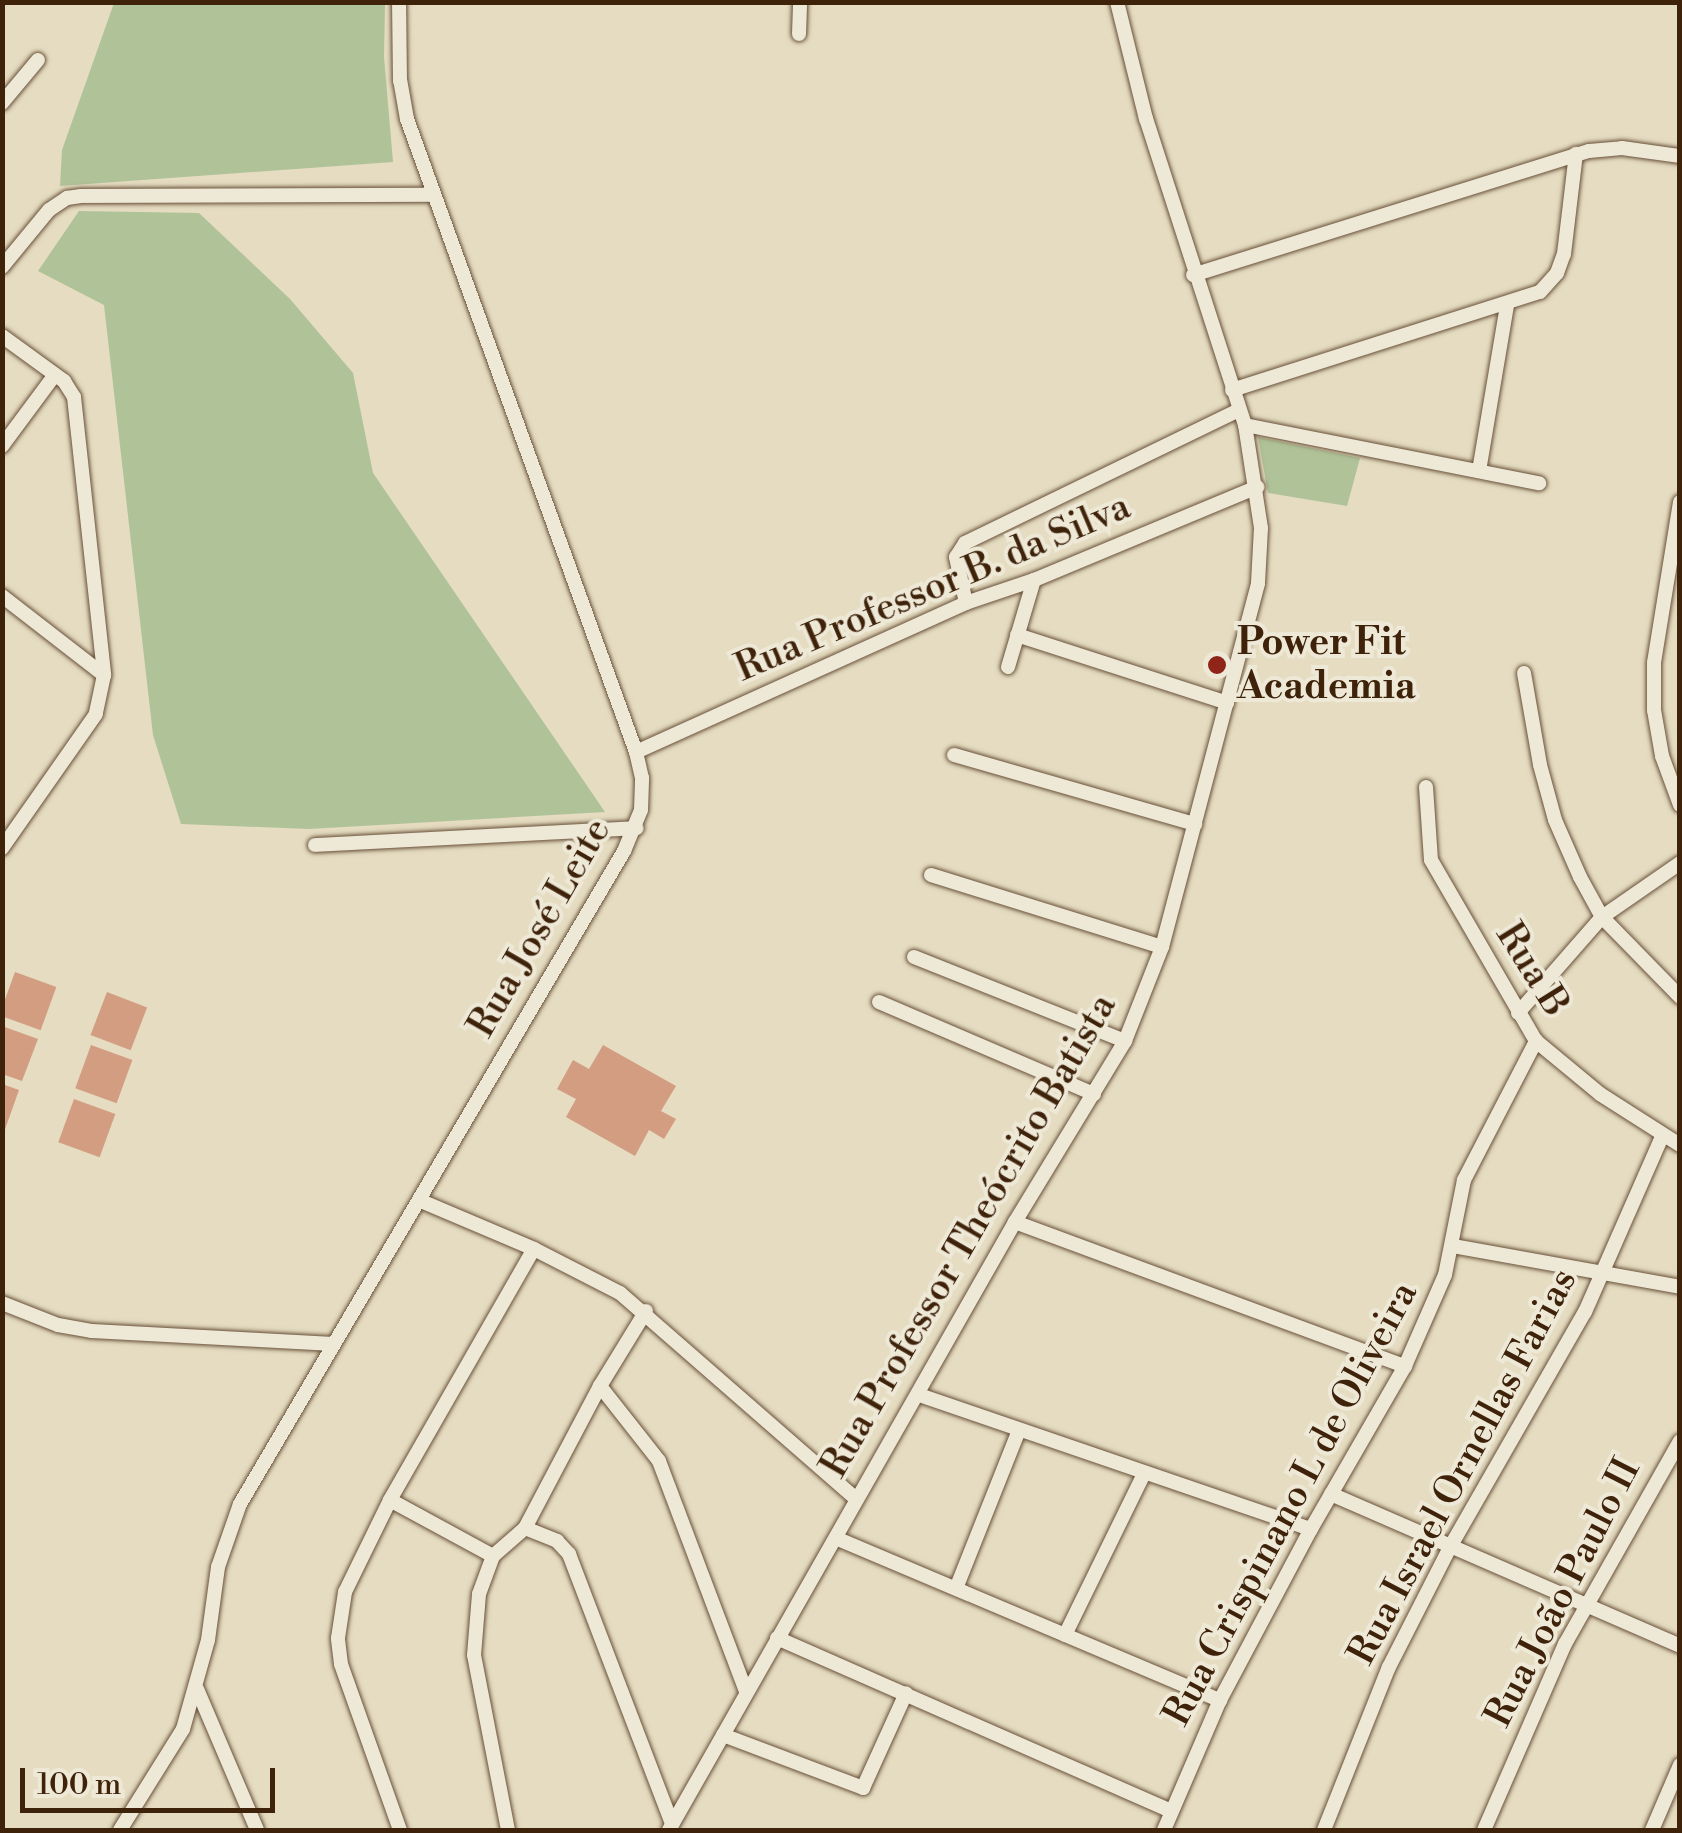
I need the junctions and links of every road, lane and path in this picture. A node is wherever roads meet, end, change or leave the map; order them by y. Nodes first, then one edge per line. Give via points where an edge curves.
1 (398, 2) edge
2 (800, 2) edge
3 (1117, 2) edge
4 (799, 34) dead end
5 (38, 60) dead end
6 (2, 103) edge
7 (1576, 154) junction
8 (1680, 156) edge
9 (433, 195) junction
10 (2, 267) edge
11 (1193, 276) junction
12 (1507, 306) junction
13 (2, 336) edge
14 (54, 376) junction
15 (1232, 390) junction
16 (1239, 410) junction
17 (1244, 425) junction
18 (2, 446) edge
19 (1479, 471) junction
20 (1539, 482) dead end
21 (1257, 487) junction
22 (1680, 502) edge
23 (1034, 580) junction
24 (2, 596) edge
25 (966, 603) junction
26 (1017, 635) junction
27 (1008, 667) dead end
28 (1524, 674) dead end
29 (104, 675) junction
30 (1227, 703) junction
31 (636, 752) junction
32 (954, 755) dead end
33 (1426, 787) dead end
34 (1680, 805) edge
35 (1195, 824) junction
36 (636, 828) junction
37 (315, 845) dead end
38 (2, 848) edge
39 (1680, 863) edge
40 (931, 875) dead end
41 (1602, 917) junction
42 (1162, 947) junction
43 (914, 957) dead end
44 (1680, 996) edge
45 (879, 1002) dead end
46 (1518, 1012) junction
47 (1125, 1040) junction
48 (1536, 1041) junction
49 (1094, 1094) junction
50 (1662, 1137) junction
51 (1679, 1144) edge
52 (421, 1201) junction
53 (1015, 1222) junction
54 (1453, 1246) junction
55 (534, 1249) junction
56 (1605, 1271) junction
57 (1680, 1287) edge
58 (2, 1303) edge
59 (646, 1312) junction
60 (334, 1344) junction
61 (1405, 1366) junction
62 (600, 1386) junction
63 (919, 1395) junction
64 (1019, 1430) junction
65 (1680, 1442) edge
66 (1144, 1474) junction
67 (1331, 1494) junction
68 (856, 1499) junction
69 (390, 1500) junction
70 (525, 1528) junction
71 (1310, 1529) junction
72 (838, 1539) junction
73 (1449, 1549) junction
74 (493, 1556) junction
75 (956, 1586) junction
76 (1585, 1607) junction
77 (1065, 1634) junction
78 (777, 1638) junction
79 (1680, 1646) edge
80 (198, 1690) junction
81 (746, 1692) junction
82 (906, 1693) junction
83 (1220, 1700) junction
84 (723, 1736) junction
85 (1680, 1764) edge
86 (1172, 1811) junction
87 (670, 1827) edge
88 (120, 1830) edge
89 (257, 1830) edge
90 (400, 1830) edge
91 (508, 1830) edge
92 (1164, 1830) edge
93 (1324, 1830) edge
94 (1484, 1830) edge
95 (1652, 1830) edge

1 - 9 street, Rua José Leite via 402,100
2 - 4 street
3 - 11 street, Rua Professor Theócrito Batista
5 - 6 street
7 - 8 street via 1622,148
7 - 11 street
7 - 12 street via 1557,273 1540,292
9 - 10 street via 66,198
9 - 31 street, Rua José Leite
11 - 15 street, Rua Professor Theócrito Batista
12 - 15 street
12 - 19 street
13 - 14 street
14 - 18 street
14 - 29 street via 74,397
15 - 16 street, Rua Professor Theócrito Batista
16 - 17 street, Rua Professor Theócrito Batista
16 - 25 street via 965,543 956,557
17 - 19 street
17 - 21 street, Rua Professor Theócrito Batista
19 - 20 street
21 - 23 street, Rua Professor B. da Silva
21 - 30 street, Rua Professor Theócrito Batista via 1258,583
22 - 34 street via 1654,663 1656,730
23 - 25 street, Rua Professor B. da Silva
23 - 26 street
24 - 29 street
25 - 31 street, Rua Professor B. da Silva
26 - 27 street
26 - 30 street
28 - 41 street via 1555,820
29 - 38 street via 96,714
30 - 35 street, Rua Professor Theócrito Batista
31 - 36 street, Rua José Leite via 642,794
32 - 35 street
33 - 46 street, Rua B via 1431,860
35 - 42 street, Rua Professor Theócrito Batista
36 - 37 street
36 - 52 street, Rua José Leite
39 - 41 street
40 - 42 street
41 - 44 street
41 - 46 street
42 - 47 street, Rua Professor Theócrito Batista
43 - 47 street
45 - 49 street
46 - 48 street, Rua B
47 - 49 street, Rua Professor Theócrito Batista
48 - 50 street, Rua B
48 - 54 street, Rua Crispinano L de Oliveira via 1464,1180
49 - 53 street, Rua Professor Theócrito Batista
50 - 51 street, Rua B
50 - 56 street, Rua Israel Ornellas Farias
52 - 55 street
52 - 60 street, Rua José Leite
53 - 61 street
53 - 63 street, Rua Professor Theócrito Batista
54 - 56 street
54 - 61 street, Rua Crispinano L de Oliveira
55 - 59 street
55 - 69 street
56 - 57 street
56 - 73 street, Rua Israel Ornellas Farias
58 - 60 street via 92,1331
59 - 62 street
59 - 68 street
60 - 80 street, Rua José Leite via 228,1532
61 - 67 street, Rua Crispinano L de Oliveira
62 - 70 street
62 - 81 street via 659,1461
63 - 64 street
63 - 68 street, Rua Professor Theócrito Batista
64 - 66 street
64 - 75 street
65 - 76 street, Rua João Paulo II
66 - 71 street
66 - 77 street
67 - 71 street, Rua Crispinano L de Oliveira
67 - 73 street
68 - 72 street, Rua Professor Theócrito Batista
69 - 74 street
69 - 90 street via 352,1573 338,1638 341,1664
70 - 74 street
70 - 87 street via 558,1541 569,1554
71 - 83 street, Rua Crispinano L de Oliveira
72 - 75 street
72 - 78 street, Rua Professor Theócrito Batista
73 - 76 street
73 - 93 street, Rua Israel Ornellas Farias via 1389,1667
74 - 91 street via 479,1594 474,1655
75 - 77 street
76 - 79 street
76 - 94 street, Rua João Paulo II
77 - 83 street
78 - 81 street, Rua Professor Theócrito Batista
78 - 82 street
80 - 88 street, Rua José Leite via 183,1729
80 - 89 street
81 - 84 street, Rua Professor Theócrito Batista
82 - 84 street via 863,1788
82 - 86 street
83 - 86 street, Rua Crispinano L de Oliveira
84 - 87 street, Rua Professor Theócrito Batista
85 - 95 street
86 - 92 street, Rua Crispinano L de Oliveira

